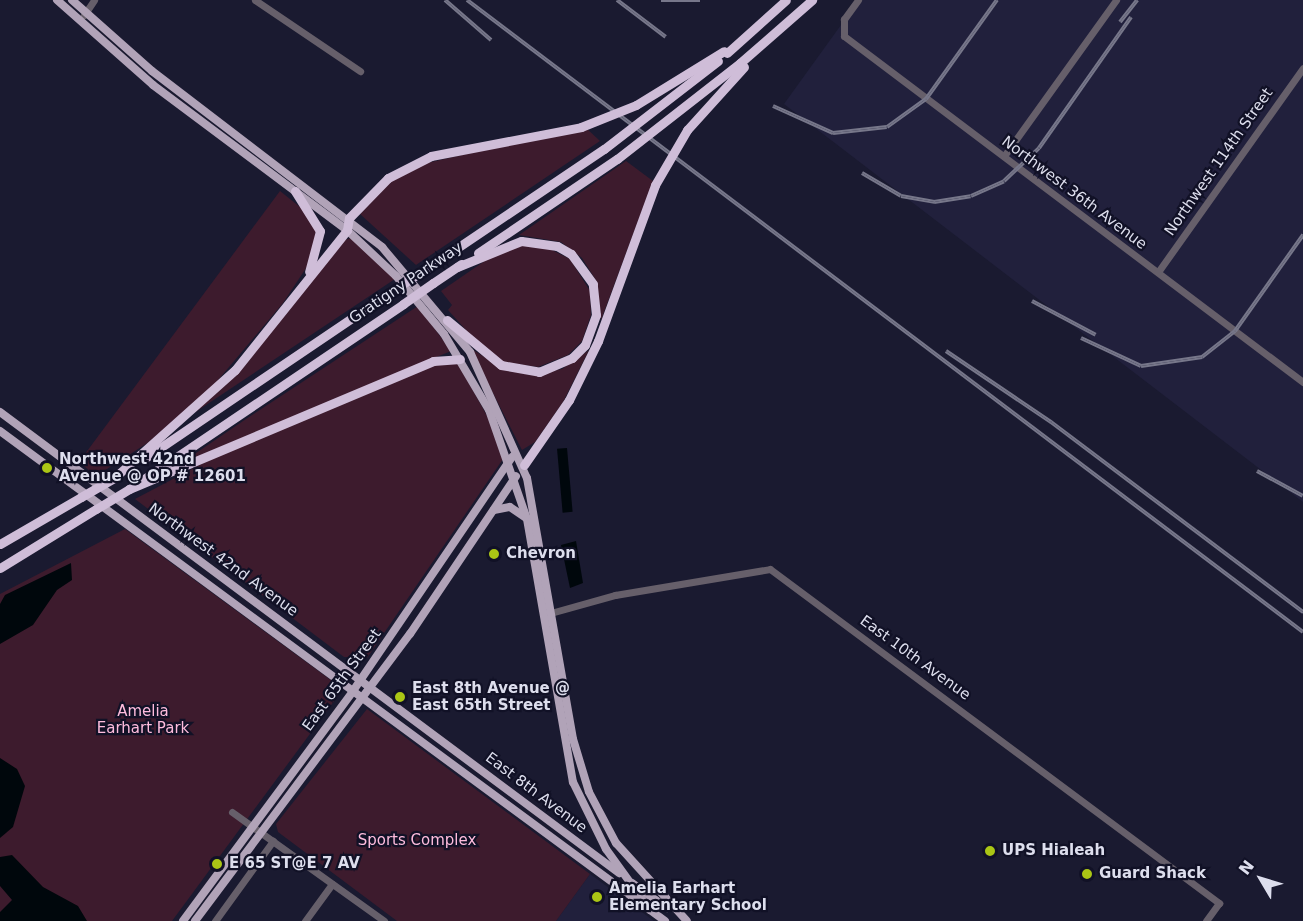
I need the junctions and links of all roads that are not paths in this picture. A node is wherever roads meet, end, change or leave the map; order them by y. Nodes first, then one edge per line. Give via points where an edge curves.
1 (57, 0) edge
2 (72, 0) edge
3 (94, 0) edge
4 (255, 0) edge
5 (786, 0) edge
6 (812, 0) edge
7 (858, 0) edge
8 (1116, 0) edge
9 (85, 13) junction
10 (79, 22) junction
11 (726, 52) junction
12 (742, 65) junction
13 (1303, 68) edge
14 (360, 71) dead end
15 (1004, 156) junction
16 (295, 191) junction
17 (349, 218) junction
18 (347, 230) junction
19 (457, 267) junction
20 (1158, 272) junction
21 (303, 286) junction
22 (447, 320) junction
23 (460, 359) junction
24 (1303, 382) edge
25 (0, 412) edge
26 (13, 422) junction
27 (2, 432) edge
28 (517, 450) junction
29 (510, 461) junction
30 (524, 465) junction
31 (114, 478) junction
32 (515, 479) junction
33 (129, 489) junction
34 (494, 510) junction
35 (527, 519) junction
36 (0, 544) edge
37 (0, 568) edge
38 (554, 613) junction
39 (543, 615) junction
40 (361, 679) junction
41 (371, 687) junction
42 (353, 691) junction
43 (363, 698) junction
44 (480, 767) junction
45 (472, 778) junction
46 (232, 812) dead end
47 (252, 826) junction
48 (261, 832) junction
49 (273, 841) junction
50 (625, 878) junction
51 (332, 884) junction
52 (650, 910) junction
53 (183, 921) edge
54 (195, 921) edge
55 (215, 921) edge
56 (305, 921) edge
57 (384, 921) edge
58 (665, 921) edge
59 (686, 921) edge
60 (1206, 921) edge

1 - 10 main road
2 - 9 main road
3 - 9 street
4 - 14 street
5 - 11 highway
6 - 12 highway, Gratigny Parkway
7 - 15 street, Northwest 36th Avenue via 844,19 841,33
8 - 15 street
9 - 10 street
9 - 17 main road via 186,98
10 - 16 main road via 161,92
11 - 17 highway, bridge via 636,105 581,127 420,159 388,178
11 - 31 highway, Gratigny Parkway, bridge via 604,150
12 - 19 highway, Gratigny Parkway, bridge via 617,159
12 - 30 highway, bridge via 687,130 655,185 598,341 569,400
13 - 20 street, Northwest 114th Street
15 - 20 street, Northwest 36th Avenue
16 - 18 main road
16 - 21 highway via 320,231
17 - 18 highway
17 - 22 main road via 405,270
18 - 21 highway
18 - 23 main road via 396,276
19 - 22 highway via 521,241 557,246 584,268 593,284 596,315 585,345 572,358 539,372 501,365
19 - 33 highway, Gratigny Parkway, bridge
20 - 24 street, Northwest 36th Avenue
21 - 31 highway via 213,392
22 - 28 main road via 487,383
23 - 29 main road
23 - 33 highway via 433,361
25 - 26 main road, Northwest 42nd Avenue
26 - 27 main road
26 - 40 main road, Northwest 42nd Avenue
27 - 42 main road, Northwest 42nd Avenue
28 - 29 main road, East 65th Street
28 - 30 main road
29 - 32 main road
29 - 40 main road, East 65th Street
30 - 32 main road, East 65th Street
30 - 38 main road
31 - 36 highway, Gratigny Parkway, bridge
32 - 34 main road, East 65th Street
32 - 35 main road
33 - 37 highway, Gratigny Parkway, bridge
34 - 35 main road via 510,507
34 - 41 main road, East 65th Street
35 - 39 main road
38 - 39 street, East 10th Avenue
38 - 59 main road via 573,739 589,792 630,862
38 - 60 street, East 10th Avenue via 615,595 770,570 1219,903
39 - 50 main road via 571,773 592,825
40 - 41 main road, Northwest 42nd Avenue
40 - 42 main road, East 65th Street
41 - 43 main road, East 65th Street
41 - 44 main road, East 8th Avenue
42 - 43 main road, East 8th Avenue
42 - 47 main road, East 65th Street
43 - 45 main road, East 8th Avenue
43 - 48 main road, East 65th Street
44 - 45 main road
44 - 50 main road, East 8th Avenue
45 - 52 main road, East 8th Avenue
46 - 47 street
47 - 48 street
47 - 53 main road, East 65th Street
48 - 49 street
48 - 54 main road, East 65th Street
49 - 51 street
49 - 55 street
50 - 52 main road
50 - 59 main road, East 8th Avenue
51 - 56 street
51 - 57 street
52 - 58 main road, East 8th Avenue

